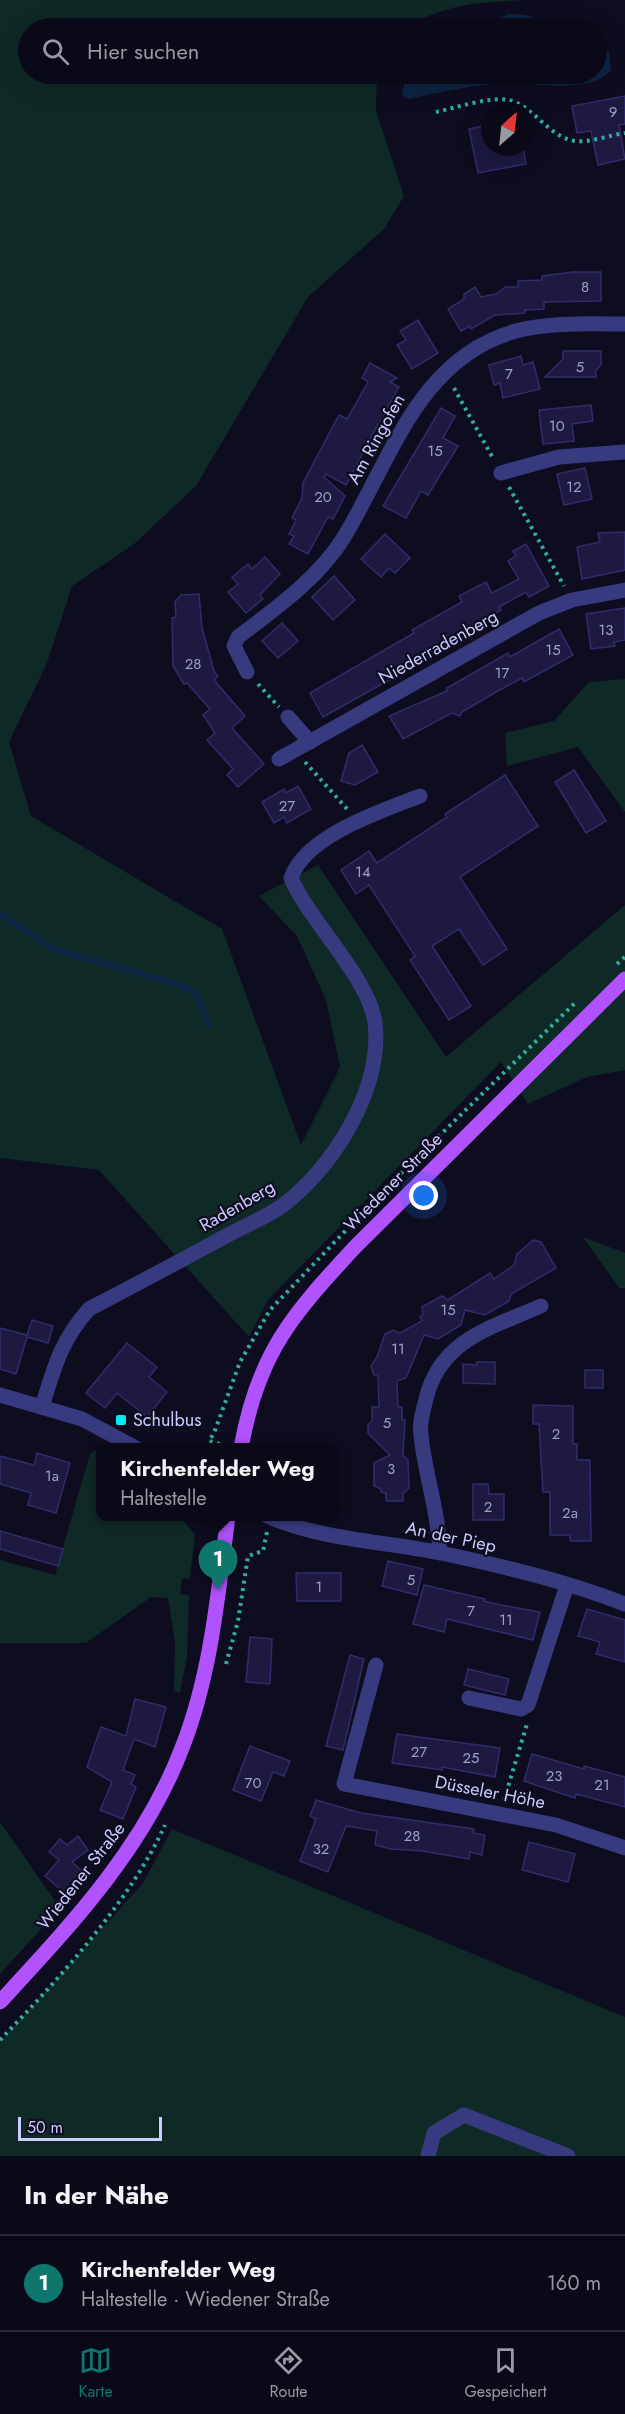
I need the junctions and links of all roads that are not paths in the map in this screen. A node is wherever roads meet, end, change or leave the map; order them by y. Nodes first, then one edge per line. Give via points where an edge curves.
1 (625, 324) edge
2 (625, 452) edge
3 (498, 466) road end
4 (625, 590) edge
5 (247, 672) dead end
6 (283, 712) road end
7 (310, 742) junction
8 (279, 759) dead end
9 (420, 796) dead end
10 (625, 979) edge
11 (541, 1306) dead end
12 (0, 1395) edge
13 (42, 1407) junction
14 (128, 1443) edge
15 (242, 1443) edge
16 (227, 1521) edge
17 (279, 1521) edge
18 (440, 1553) junction
19 (567, 1585) junction
20 (625, 1604) edge
21 (376, 1665) dead end
22 (469, 1698) dead end
23 (625, 1848) edge
24 (0, 2002) edge
25 (428, 2156) edge
26 (568, 2156) edge

1 - 5 street, Am Ringofen via 516,331 474,348 444,372 404,423 343,539 286,600 238,637 234,646
2 - 3 street
4 - 7 street, Niederradenberg via 572,600 540,612
6 - 7 street
7 - 8 street, Niederradenberg
9 - 13 street, Radenberg via 358,821 319,844 296,863 291,878 299,897 365,994 375,1022 370,1082 344,1135 327,1161 281,1206 89,1309 58,1353
10 - 15 main road, Wiedener Straße via 305,1301 275,1344 257,1384
11 - 18 street via 472,1336 442,1361 433,1376 420,1434 440,1530
12 - 13 street
13 - 14 street via 82,1419
16 - 24 main road, Wiedener Straße via 207,1661 192,1719 171,1774 135,1842 79,1917
17 - 18 street, An der Piep via 306,1532
18 - 19 street, An der Piep
19 - 20 street, An der Piep
19 - 22 street via 528,1705 520,1710
21 - 23 street, Düsseler Höhe via 344,1784 556,1825
25 - 26 street via 434,2133 464,2115

